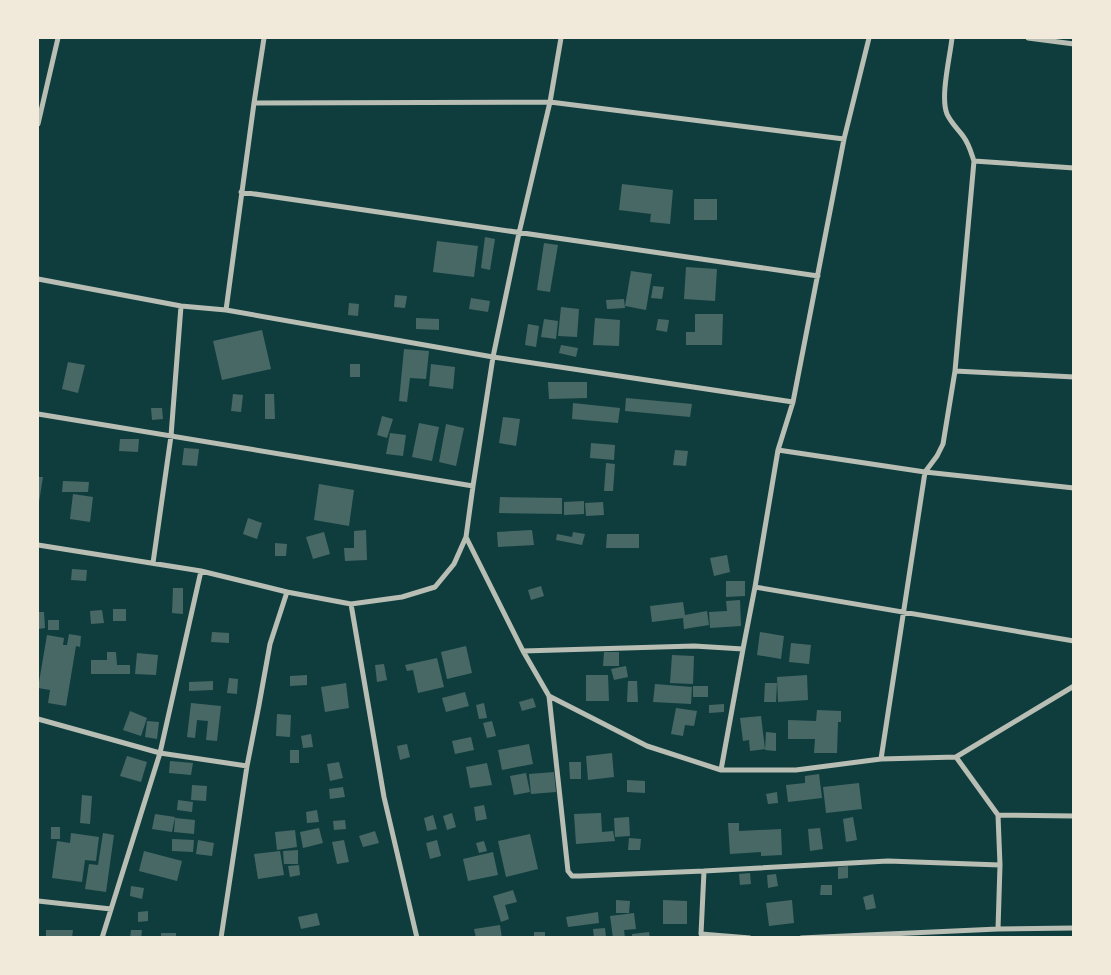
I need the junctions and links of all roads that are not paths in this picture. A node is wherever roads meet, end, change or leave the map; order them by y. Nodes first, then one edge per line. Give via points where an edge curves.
1 (58, 38) edge
2 (264, 38) edge
3 (561, 38) edge
4 (869, 38) edge
5 (952, 38) edge
6 (1028, 38) edge
7 (1074, 44) edge
8 (550, 102) junction
9 (254, 103) junction
10 (38, 124) edge
11 (844, 139) junction
12 (974, 161) junction
13 (1074, 168) edge
14 (241, 192) junction
15 (519, 233) junction
16 (818, 276) junction
17 (38, 279) edge
18 (181, 306) junction
19 (226, 310) junction
20 (493, 357) junction
21 (955, 371) junction
22 (1074, 377) edge
23 (792, 402) junction
24 (38, 414) edge
25 (171, 436) junction
26 (778, 450) junction
27 (925, 472) junction
28 (473, 486) junction
29 (1074, 488) edge
30 (466, 537) junction
31 (38, 545) edge
32 (153, 563) junction
33 (201, 571) junction
34 (755, 587) junction
35 (287, 592) junction
36 (351, 604) junction
37 (903, 612) junction
38 (1074, 641) edge
39 (743, 649) junction
40 (523, 651) junction
41 (1074, 686) edge
42 (549, 696) junction
43 (38, 719) edge
44 (160, 753) junction
45 (956, 757) junction
46 (881, 759) junction
47 (247, 766) junction
48 (721, 770) junction
49 (998, 815) junction
50 (1074, 816) edge
51 (1000, 865) junction
52 (704, 871) junction
53 (38, 901) edge
54 (111, 909) junction
55 (1074, 928) edge
56 (998, 929) junction
57 (700, 936) edge
58 (102, 938) edge
59 (221, 938) edge
60 (417, 938) edge
61 (750, 938) edge
62 (801, 938) edge

1 - 10 street
2 - 9 street
3 - 8 street
4 - 11 street
5 - 12 street via 945,106 952,123 968,144
6 - 7 street
8 - 9 street
8 - 11 street
8 - 15 street
9 - 14 street
11 - 16 street
12 - 13 street
12 - 21 street
14 - 15 street
14 - 19 street
15 - 16 street
15 - 20 street
16 - 23 street
17 - 18 street
18 - 19 street
18 - 25 street
19 - 20 street
20 - 23 street
20 - 28 street
21 - 22 street
21 - 27 street via 943,444
23 - 26 street
24 - 25 street
25 - 28 street
25 - 32 street
26 - 27 street
26 - 34 street
27 - 29 street
27 - 37 street
28 - 30 street
30 - 36 street via 454,564 435,587 402,597
30 - 40 street
31 - 32 street
32 - 33 street
33 - 35 street
33 - 44 street
34 - 37 street
34 - 39 street
35 - 36 street
35 - 47 street via 270,644
36 - 60 street via 384,797
37 - 38 street
37 - 46 street
39 - 40 street via 694,646
39 - 48 street
40 - 42 street
41 - 45 street
42 - 48 street via 647,746
42 - 52 street via 568,871 572,876
43 - 44 street
44 - 47 street
44 - 54 street
45 - 46 street
45 - 49 street
46 - 48 street via 796,770
47 - 59 street
49 - 50 street
49 - 51 street
51 - 52 street via 888,861
51 - 56 street
52 - 57 street
53 - 54 street
54 - 58 street
55 - 56 street
56 - 62 street
57 - 61 street

